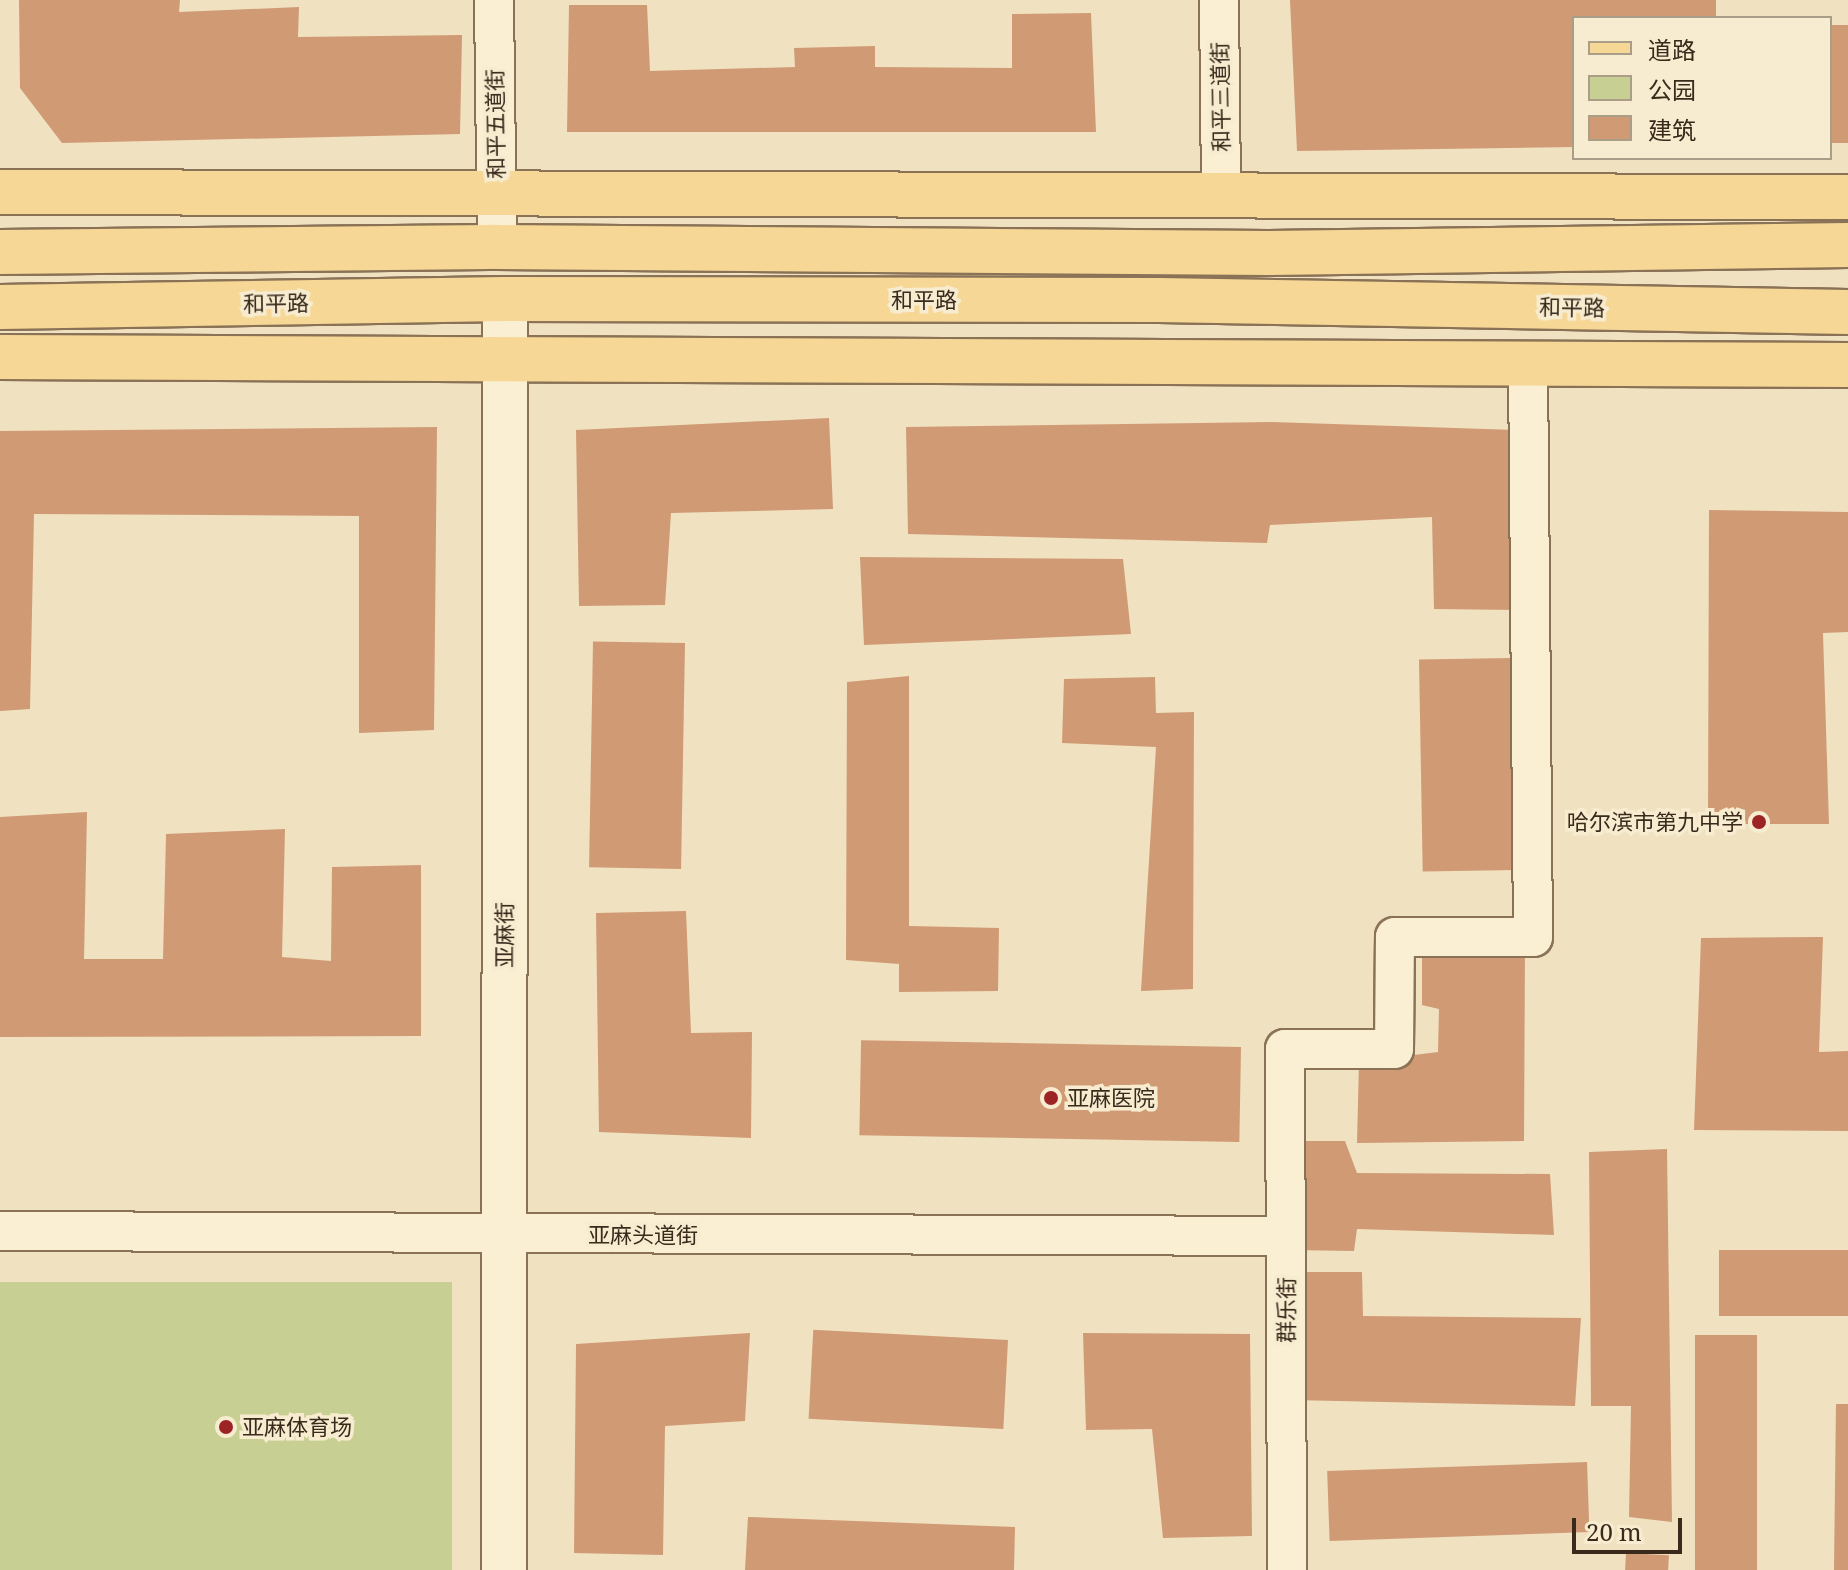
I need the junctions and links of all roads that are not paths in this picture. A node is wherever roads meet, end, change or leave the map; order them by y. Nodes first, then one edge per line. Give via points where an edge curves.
1 (494, 0) edge
2 (1219, 0) edge
3 (0, 192) edge
4 (496, 193) junction
5 (1221, 193) junction
6 (1675, 197) junction
7 (1848, 197) edge
8 (1848, 245) edge
9 (497, 247) junction
10 (1539, 249) junction
11 (0, 252) edge
12 (505, 299) junction
13 (0, 307) edge
14 (1665, 309) junction
15 (1848, 312) edge
16 (0, 357) edge
17 (504, 360) junction
18 (1528, 364) junction
19 (1848, 365) edge
20 (0, 1231) edge
21 (503, 1235) junction
22 (1286, 1236) junction
23 (504, 1570) edge
24 (1287, 1570) edge

1 - 4 street, 和平五道街
2 - 5 street, 和平三道街
3 - 4 main road
4 - 5 main road
4 - 9 street, 和平五道街
5 - 6 main road
6 - 7 main road
6 - 10 main road
8 - 10 main road
9 - 10 main road
9 - 11 main road
12 - 13 main road, 和平路
12 - 14 main road, 和平路 via 1159,300
12 - 17 street, 亚麻街
14 - 15 main road, 和平路
14 - 18 main road
16 - 17 main road
17 - 18 main road
17 - 21 street, 亚麻街
18 - 19 main road
18 - 22 street, 群乐街 via 1533,937 1395,937 1394,1049 1285,1049
20 - 21 street, 亚麻头道街
21 - 22 street, 亚麻头道街
21 - 23 street, 亚麻街
22 - 24 street, 群乐街

